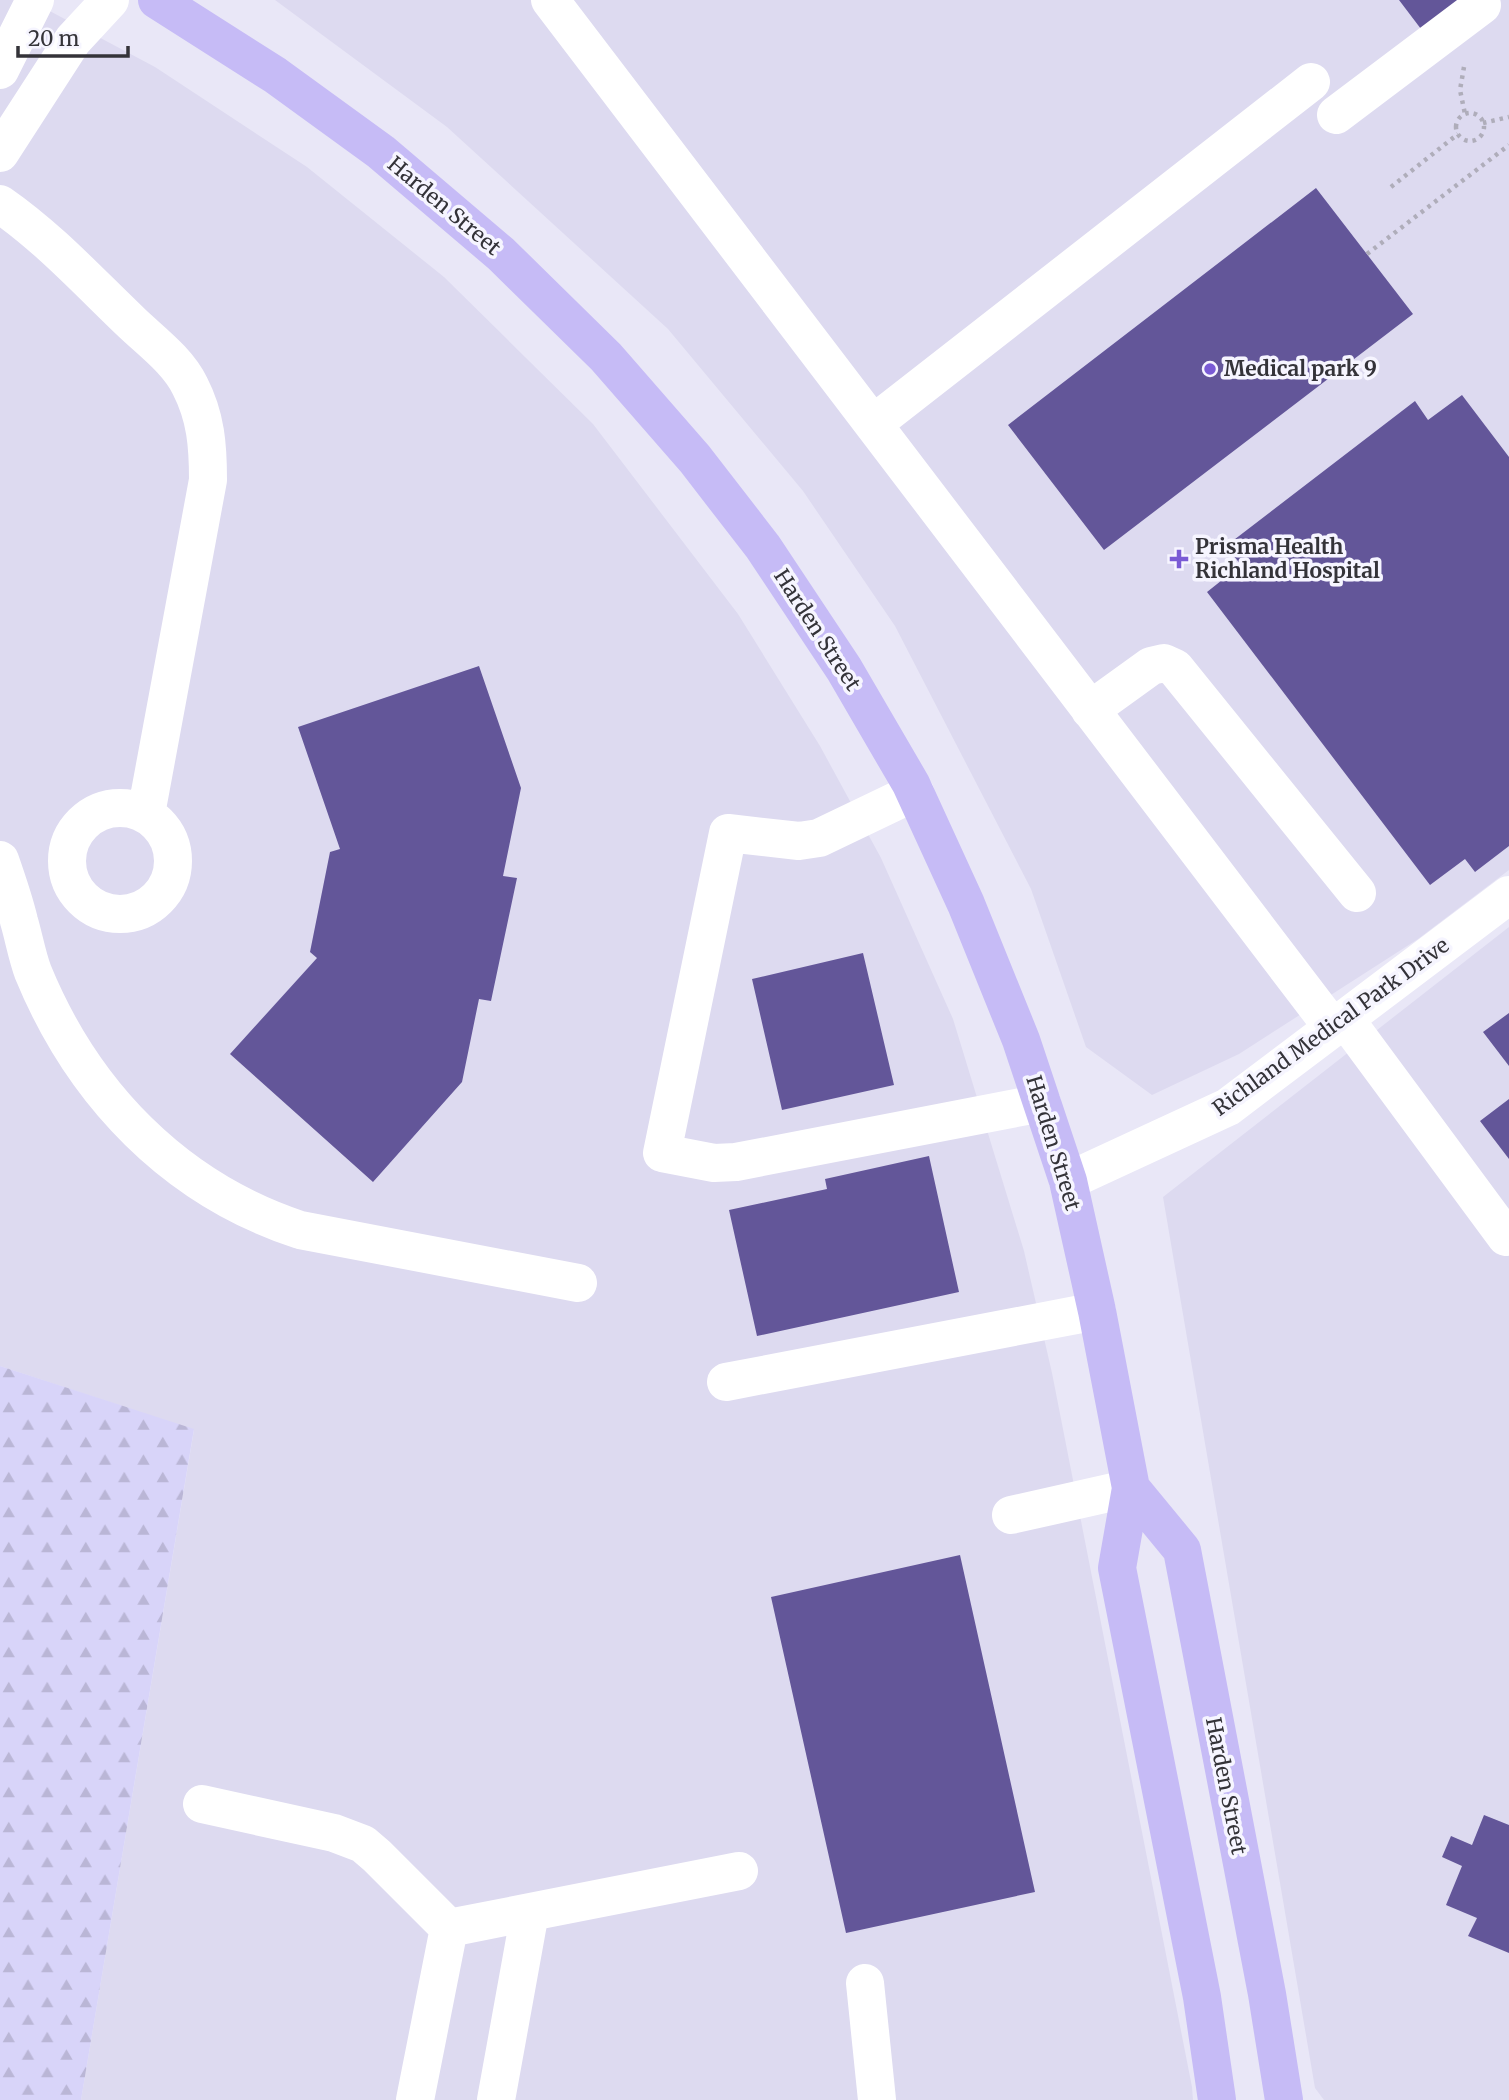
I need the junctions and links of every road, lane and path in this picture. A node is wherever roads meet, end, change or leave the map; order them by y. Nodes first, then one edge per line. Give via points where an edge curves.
1 (35, 0) edge
2 (110, 0) edge
3 (157, 0) edge
4 (550, 0) edge
5 (1482, 5) dead end
6 (1471, 57) dead end
7 (0, 70) edge
8 (1311, 82) dead end
9 (1465, 114) junction
10 (1336, 115) dead end
11 (1509, 117) edge
12 (1483, 123) junction
13 (1458, 134) junction
14 (1509, 145) edge
15 (0, 153) edge
16 (1391, 187) dead end
17 (0, 204) edge
18 (1367, 254) dead end
19 (873, 424) junction
20 (1090, 710) junction
21 (915, 792) junction
22 (146, 814) junction
23 (0, 860) edge
24 (71, 882) junction
25 (1357, 893) dead end
26 (1509, 895) edge
27 (14, 901) junction
28 (1339, 1024) junction
29 (1042, 1103) junction
30 (1068, 1181) junction
31 (1506, 1237) dead end
32 (578, 1283) dead end
33 (1097, 1311) junction
34 (726, 1382) dead end
35 (1131, 1488) junction
36 (1011, 1515) dead end
37 (202, 1804) dead end
38 (739, 1871) dead end
39 (530, 1912) junction
40 (449, 1928) junction
41 (865, 1983) dead end
42 (415, 2100) edge
43 (496, 2100) edge
44 (877, 2100) edge
45 (1217, 2100) edge
46 (1284, 2100) edge

1 - 7 street
2 - 15 street via 73,40
3 - 21 main road, Harden Street via 275,75 381,152 501,254 606,356 763,547 844,669
4 - 19 street
5 - 10 street
6 - 9 path via 1460,90
8 - 19 street
9 - 12 path via 1477,116
9 - 13 path via 1457,121
11 - 12 path
12 - 13 path via 1477,138 1469,141
13 - 16 path
14 - 18 path
17 - 22 street via 24,220 170,359 189,383 202,413 208,480
19 - 20 street
20 - 25 street via 1152,666 1164,663 1175,668
20 - 28 street
21 - 29 main road, Harden Street via 967,904
21 - 29 street via 819,838 799,841 728,832 662,1153 714,1163 736,1162
22 - 24 street via 114,808 85,821 68,849
22 - 24 street via 161,826 174,860 172,879 149,908 113,915 95,909
23 - 27 street
24 - 27 street
26 - 28 street, Richland Medical Park Drive
27 - 32 street via 32,969 67,1040 93,1080 127,1122 195,1179 267,1219 300,1230
28 - 30 street, Richland Medical Park Drive via 1228,1107
28 - 31 street
29 - 30 main road, Harden Street
30 - 33 main road, Harden Street
33 - 34 street
33 - 35 main road, Harden Street
35 - 36 street
35 - 45 main road, Harden Street via 1117,1568 1202,1997
35 - 46 main road, Harden Street via 1182,1550
37 - 40 street via 334,1833 363,1844
38 - 39 street
39 - 40 street
39 - 43 street
40 - 42 street
41 - 44 street

